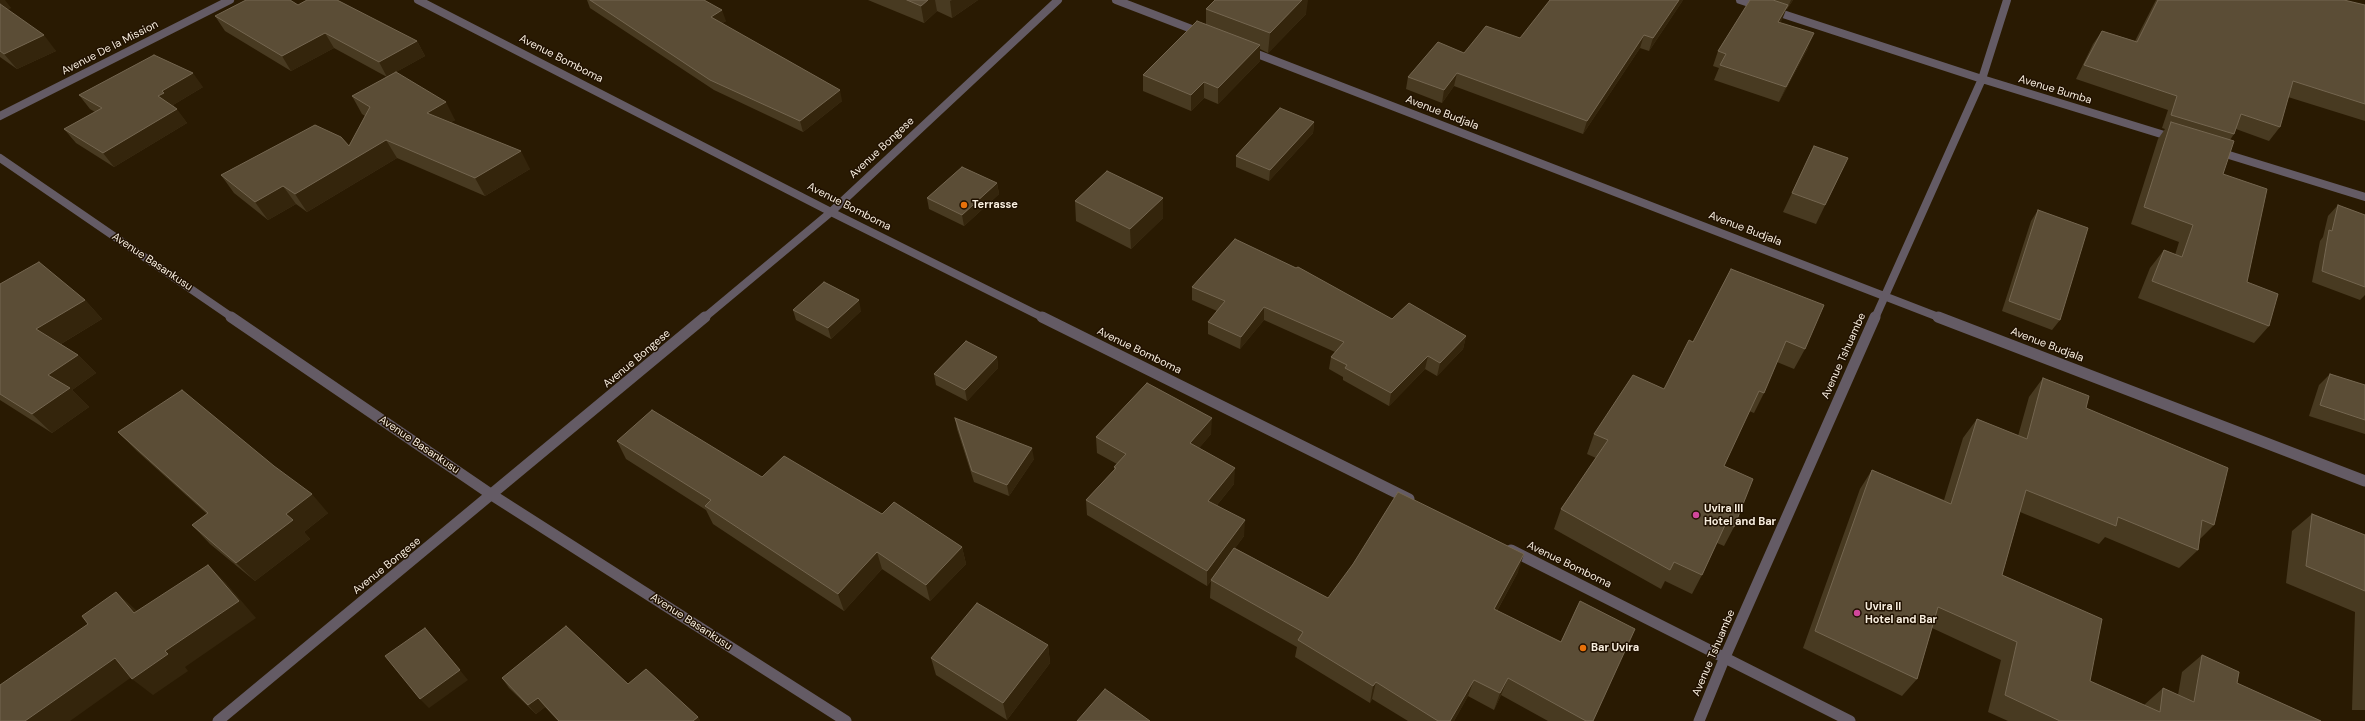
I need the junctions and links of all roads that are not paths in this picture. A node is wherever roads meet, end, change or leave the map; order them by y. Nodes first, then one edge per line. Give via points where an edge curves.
1 (230, 0) edge
2 (418, 0) edge
3 (1058, 0) edge
4 (1116, 0) edge
5 (1740, 0) edge
6 (2007, 0) edge
7 (1213, 37) edge
8 (1235, 46) edge
9 (1982, 79) junction
10 (0, 116) edge
11 (2185, 142) edge
12 (2207, 149) edge
13 (0, 158) edge
14 (2365, 197) edge
15 (831, 212) junction
16 (1884, 296) junction
17 (2365, 481) edge
18 (492, 495) junction
19 (1417, 504) edge
20 (1503, 546) edge
21 (1725, 656) junction
22 (218, 721) edge
23 (846, 721) edge
24 (1699, 721) edge
25 (1850, 721) edge

1 - 10 street, Avenue De la Mission
2 - 15 street, Avenue Bomboma
3 - 15 street, Avenue Bongese
4 - 7 street
5 - 9 street, Avenue Bumba
6 - 9 street, Avenue Tshuambe
8 - 16 street, Avenue Budjala
9 - 11 street, Avenue Bumba
9 - 16 street, Avenue Tshuambe
12 - 14 street
13 - 18 street, Avenue Basankusu
15 - 18 street, Avenue Bongese
15 - 19 street, Avenue Bomboma
16 - 17 street, Avenue Budjala
16 - 21 street, Avenue Tshuambe
18 - 22 street, Avenue Bongese
18 - 23 street, Avenue Basankusu
20 - 21 street, Avenue Bomboma
21 - 24 street, Avenue Tshuambe
21 - 25 street, Avenue Bomboma

